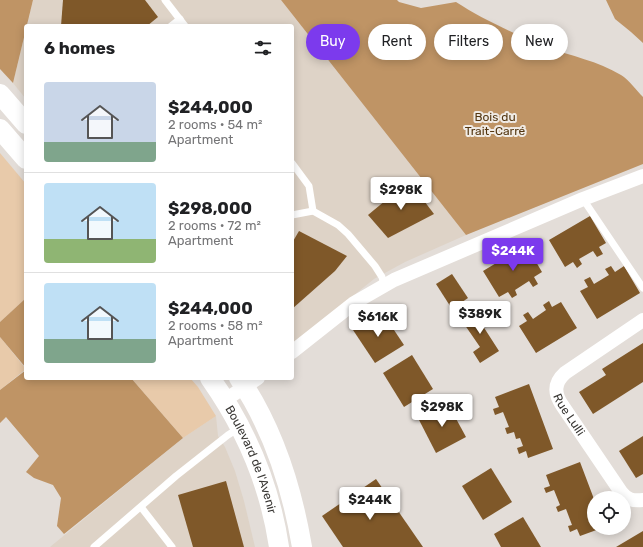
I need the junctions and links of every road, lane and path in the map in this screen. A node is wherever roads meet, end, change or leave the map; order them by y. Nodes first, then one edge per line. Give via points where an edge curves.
1 (165, 0) edge
2 (180, 19) junction
3 (174, 24) edge
4 (184, 24) edge
5 (0, 94) edge
6 (19, 139) edge
7 (294, 166) edge
8 (643, 176) edge
9 (583, 199) junction
10 (313, 211) junction
11 (294, 215) edge
12 (384, 285) junction
13 (643, 288) edge
14 (643, 320) edge
15 (294, 348) edge
16 (211, 380) edge
17 (247, 381) edge
18 (225, 400) junction
19 (240, 427) junction
20 (643, 500) edge
21 (141, 507) junction
22 (94, 547) edge
23 (172, 547) edge
24 (279, 547) edge
25 (302, 547) edge

1 - 2 lane
2 - 3 lane
2 - 4 lane
5 - 6 street
7 - 10 lane via 309,186
8 - 9 street
9 - 12 street
9 - 13 lane
10 - 11 lane
10 - 12 lane via 338,225 348,234 375,266 382,276
12 - 15 street via 342,312
14 - 20 street, Rue Lulli via 565,373 558,381 556,389 558,400 621,492 629,500
16 - 18 street, Boulevard de l'Avenir
17 - 18 street
17 - 25 street, Boulevard de l'Avenir via 278,457 291,497
18 - 19 street, Boulevard de l'Avenir
19 - 21 lane
19 - 24 street, Boulevard de l'Avenir via 265,486
21 - 22 lane
21 - 23 lane

